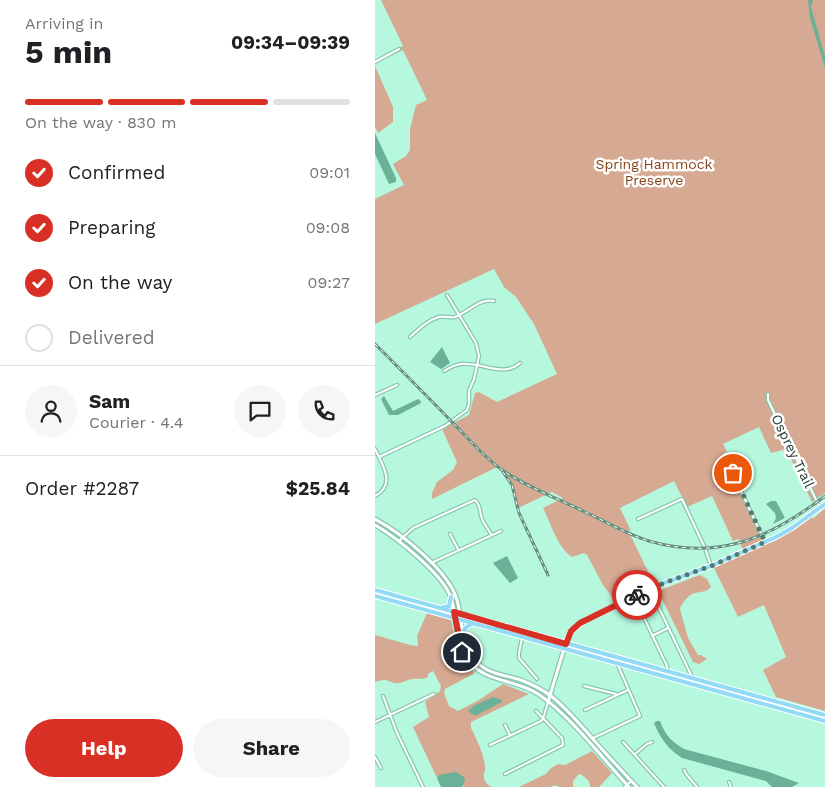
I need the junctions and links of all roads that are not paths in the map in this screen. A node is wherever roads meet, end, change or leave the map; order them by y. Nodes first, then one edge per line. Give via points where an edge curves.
1 (399, 49) dead end
2 (375, 62) edge
3 (447, 295) dead end
4 (495, 301) dead end
5 (459, 315) junction
6 (410, 337) dead end
7 (520, 363) dead end
8 (477, 365) junction
9 (444, 371) dead end
10 (397, 385) dead end
11 (768, 394) dead end
12 (375, 396) edge
13 (375, 449) edge
14 (727, 455) dead end
15 (379, 457) junction
16 (375, 496) edge
17 (825, 504) edge
18 (820, 508) junction
19 (638, 518) dead end
20 (375, 519) edge
21 (375, 525) edge
22 (501, 530) dead end
23 (450, 534) dead end
24 (491, 534) junction
25 (402, 537) junction
26 (399, 541) junction
27 (765, 542) junction
28 (458, 550) junction
29 (416, 555) junction
30 (431, 563) junction
31 (711, 566) junction
32 (650, 589) junction
33 (375, 590) edge
34 (375, 596) edge
35 (451, 597) junction
36 (633, 597) junction
37 (441, 608) junction
38 (454, 612) junction
39 (460, 614) junction
40 (455, 618) junction
41 (461, 620) junction
42 (473, 624) junction
43 (506, 626) junction
44 (669, 628) junction
45 (494, 629) junction
46 (463, 636) junction
47 (653, 636) junction
48 (522, 637) junction
49 (566, 644) junction
50 (564, 649) junction
51 (617, 663) junction
52 (637, 663) junction
53 (667, 671) junction
54 (693, 678) junction
55 (537, 679) dead end
56 (501, 680) junction
57 (519, 680) junction
58 (713, 684) junction
59 (584, 686) dead end
60 (553, 687) junction
61 (628, 690) junction
62 (711, 690) junction
63 (544, 692) junction
64 (434, 694) dead end
65 (619, 694) junction
66 (383, 696) dead end
67 (551, 696) junction
68 (548, 702) junction
69 (585, 710) dead end
70 (536, 711) dead end
71 (391, 714) junction
72 (825, 715) edge
73 (543, 719) junction
74 (825, 721) edge
75 (375, 722) edge
76 (505, 725) dead end
77 (510, 735) junction
78 (592, 738) junction
79 (587, 741) junction
80 (623, 742) dead end
81 (652, 742) dead end
82 (490, 745) dead end
83 (635, 754) junction
84 (375, 757) edge
85 (381, 768) dead end
86 (685, 770) dead end
87 (505, 774) dead end
88 (631, 781) junction
89 (729, 782) dead end
90 (627, 786) edge
91 (423, 787) edge
92 (637, 787) edge
93 (665, 787) edge
94 (697, 787) edge
95 (731, 787) edge

1 - 2 street
3 - 5 street
4 - 5 street via 483,302
5 - 6 street via 435,319
5 - 8 street via 476,343
7 - 8 street via 506,370
8 - 9 street via 463,364
8 - 15 street via 465,412 445,426
10 - 12 street
11 - 18 street, Osprey Trail
13 - 15 street
14 - 27 street
15 - 16 street via 387,481 384,489
17 - 18 main road
18 - 27 main road via 786,532
19 - 31 street via 682,499
20 - 25 main road
21 - 26 main road
22 - 24 street
23 - 28 street
24 - 25 street via 475,500 413,528
24 - 28 street
25 - 26 street
25 - 30 main road
26 - 29 main road
27 - 31 main road
28 - 30 street
29 - 30 main road via 426,564
29 - 35 main road
30 - 39 main road via 455,591
31 - 32 main road
32 - 36 main road
32 - 44 street
33 - 37 main road
34 - 40 main road
35 - 37 main road via 449,606
35 - 38 main road
36 - 47 street
36 - 49 main road via 580,623 571,631
37 - 38 main road
38 - 39 main road
38 - 40 main road
39 - 41 main road
39 - 43 main road
40 - 41 main road
40 - 56 main road via 466,659 481,673
41 - 42 main road
41 - 46 main road
42 - 45 main road
42 - 46 main road via 465,628
43 - 45 main road
43 - 49 main road
44 - 47 street
44 - 54 street
45 - 48 main road
46 - 57 main road via 468,650 480,665
47 - 53 street
48 - 50 main road
48 - 55 street via 519,658
49 - 50 main road
49 - 52 main road
50 - 51 main road
50 - 60 main road
51 - 52 main road
51 - 61 street
51 - 62 main road
52 - 53 main road
53 - 54 main road
54 - 58 main road
56 - 57 main road
56 - 68 main road via 523,686
57 - 63 main road
58 - 62 main road
58 - 72 main road
59 - 65 street
60 - 63 main road
60 - 67 main road
61 - 65 street
61 - 78 street via 640,716
62 - 74 main road
63 - 67 main road
64 - 71 street
65 - 69 street
66 - 71 street
67 - 68 main road
67 - 78 main road
68 - 73 street
68 - 79 main road
70 - 73 street
71 - 75 street
71 - 91 street
73 - 77 street
73 - 87 street via 562,738 561,747
76 - 77 street
77 - 82 street
78 - 79 street
78 - 88 main road
79 - 90 main road
80 - 83 street
81 - 83 street
83 - 93 street
84 - 85 street
86 - 94 street
88 - 90 street
88 - 92 main road
89 - 95 street

